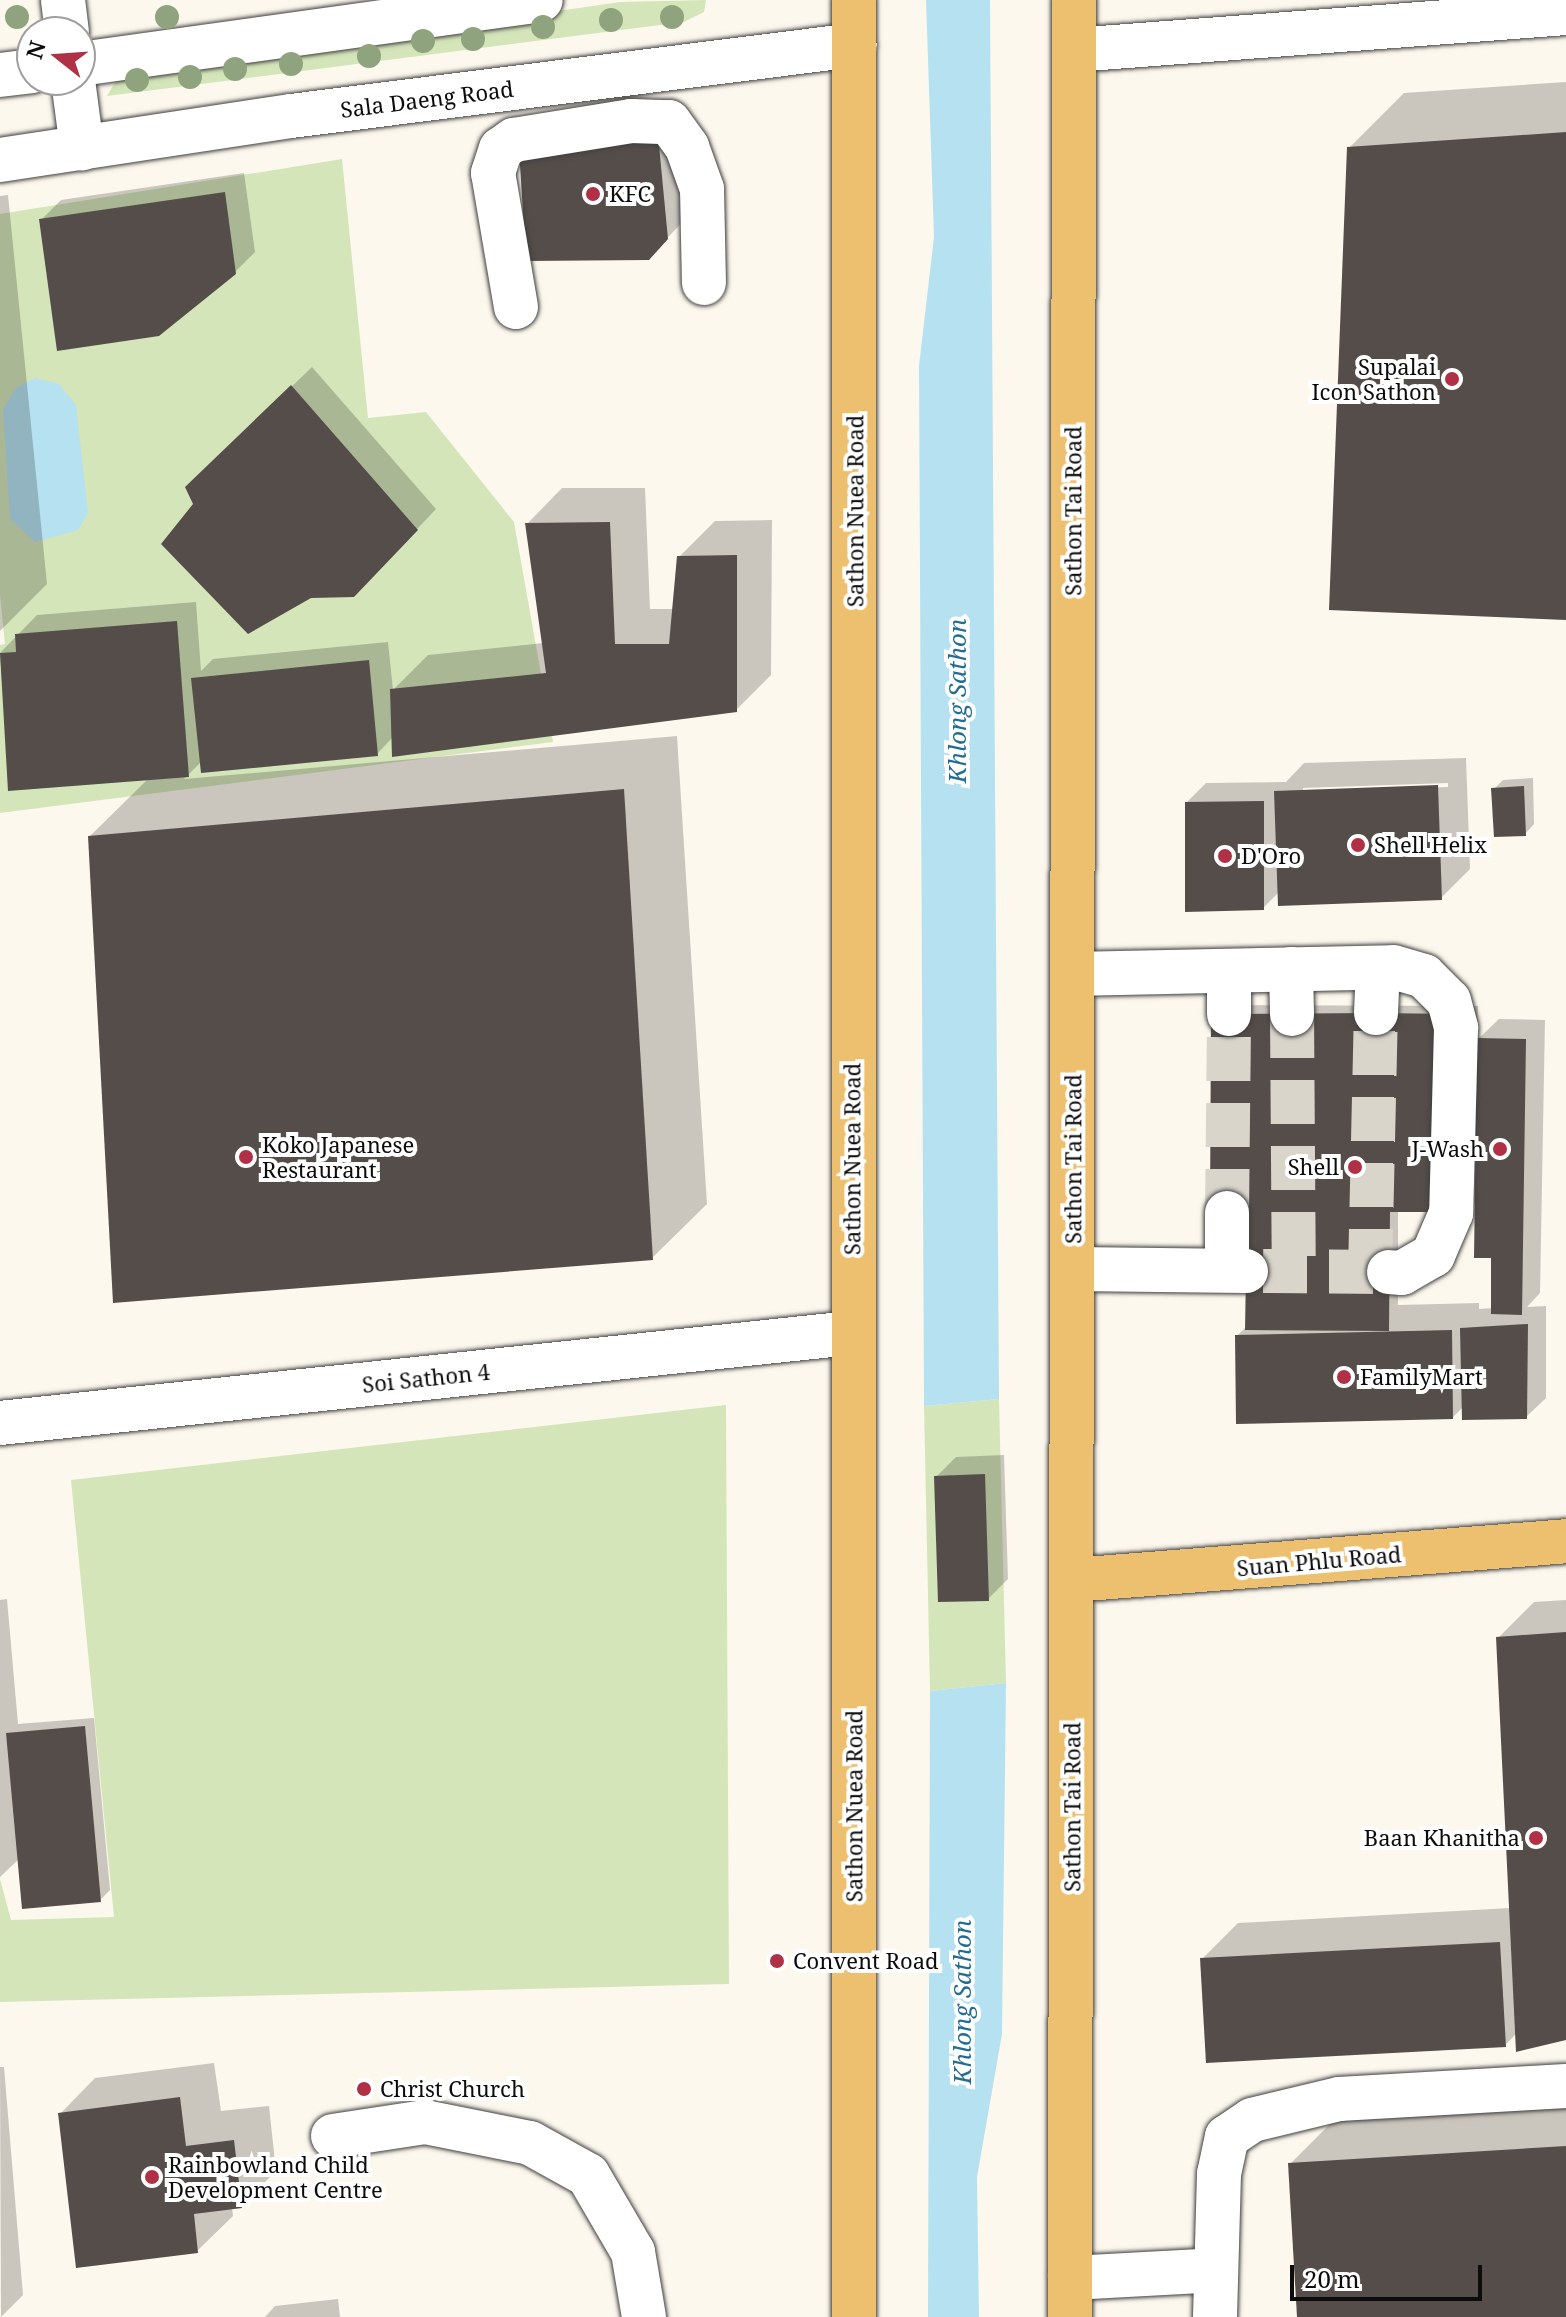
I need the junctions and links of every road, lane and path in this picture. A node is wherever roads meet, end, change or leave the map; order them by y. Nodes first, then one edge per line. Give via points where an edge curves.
1 (541, 0) edge
2 (854, 0) edge
3 (1074, 0) edge
4 (1566, 13) edge
5 (855, 45) junction
6 (1074, 50) junction
7 (96, 62) edge
8 (75, 96) edge
9 (82, 148) junction
10 (0, 160) edge
11 (704, 283) dead end
12 (516, 307) dead end
13 (1378, 968) junction
14 (1291, 969) junction
15 (1229, 971) junction
16 (1072, 974) junction
17 (1376, 1013) tunnel mouth
18 (1229, 1014) tunnel mouth
19 (1292, 1014) tunnel mouth
20 (1227, 1213) tunnel mouth
21 (1073, 1269) junction
22 (1389, 1272) tunnel mouth
23 (851, 1333) junction
24 (0, 1423) edge
25 (1566, 1541) edge
26 (1073, 1580) junction
27 (1566, 2086) edge
28 (333, 2136) dead end
29 (1216, 2270) junction
30 (1070, 2298) edge
31 (644, 2317) edge
32 (854, 2317) edge
33 (1215, 2317) edge

1 - 7 street
2 - 5 main road, Sathon Nuea Road
3 - 6 main road, Sathon Tai Road
4 - 6 street
5 - 9 street, Sala Daeng Road via 291,116
5 - 23 main road, Sathon Nuea Road
6 - 16 main road, Sathon Tai Road
8 - 9 street
9 - 10 street, Sala Daeng Road
11 - 12 street via 702,189 687,147 669,122 631,121 514,140 501,149 493,173
13 - 14 street
13 - 17 street
13 - 22 street via 1424,976 1449,1001 1456,1028 1451,1213 1433,1255 1402,1273
14 - 15 street
14 - 19 street
15 - 16 street
15 - 18 street
16 - 21 main road, Sathon Tai Road
20 - 21 street via 1236,1270
21 - 26 main road, Sathon Tai Road
23 - 24 street, Soi Sathon 4
23 - 32 main road, Sathon Nuea Road
25 - 26 main road, Suan Phlu Road
26 - 30 main road, Sathon Tai Road
27 - 29 street via 1339,2099 1252,2120 1227,2137 1219,2174
28 - 31 street via 425,2122 530,2143 588,2175 633,2252
29 - 30 street
29 - 33 street

